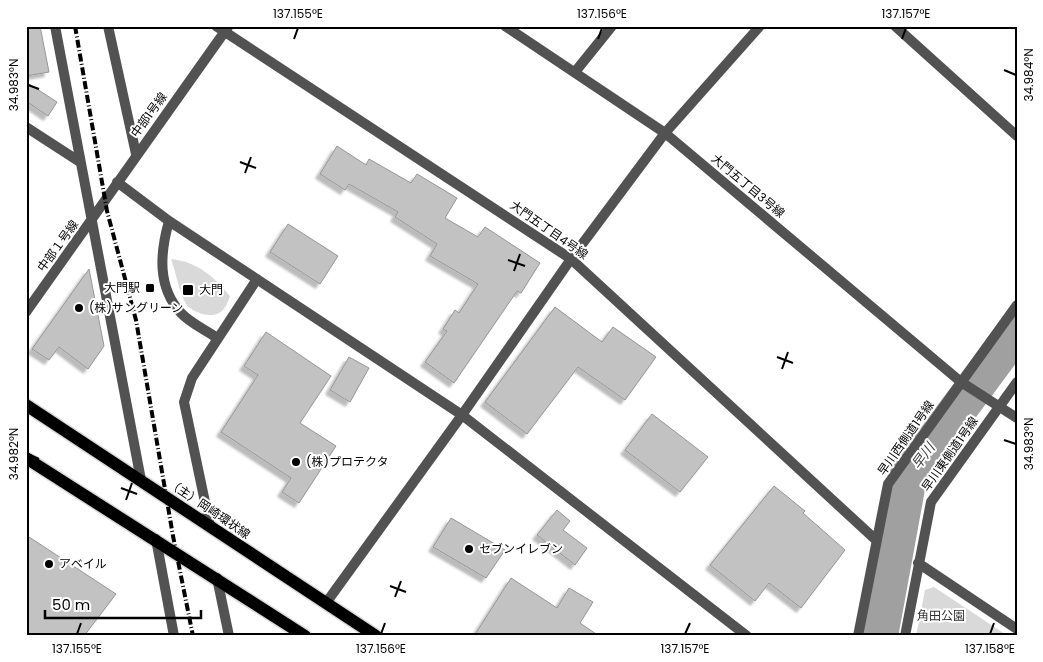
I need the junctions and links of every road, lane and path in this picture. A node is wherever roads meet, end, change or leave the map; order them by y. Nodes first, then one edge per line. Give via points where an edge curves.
1 (55, 26) edge
2 (108, 26) edge
3 (505, 26) edge
4 (612, 26) edge
5 (760, 26) edge
6 (895, 26) edge
7 (223, 28) edge
8 (575, 72) junction
9 (26, 127) edge
10 (665, 133) junction
11 (1017, 136) edge
12 (136, 154) junction
13 (80, 162) junction
14 (118, 182) junction
15 (93, 219) junction
16 (169, 221) junction
17 (571, 258) junction
18 (257, 279) junction
19 (1017, 305) edge
20 (26, 312) edge
21 (217, 338) junction
22 (961, 382) junction
23 (1017, 382) edge
24 (26, 405) edge
25 (999, 407) junction
26 (462, 414) junction
27 (1017, 418) edge
28 (26, 458) edge
29 (141, 480) junction
30 (210, 526) junction
31 (156, 539) junction
32 (876, 540) junction
33 (918, 563) junction
34 (217, 578) junction
35 (326, 603) junction
36 (1017, 629) edge
37 (174, 636) edge
38 (229, 636) edge
39 (305, 636) edge
40 (376, 636) edge
41 (747, 636) edge
42 (858, 636) edge
43 (905, 636) edge

1 - 13 street
2 - 12 street
3 - 8 street, 大門五丁目3号線
4 - 8 street
5 - 10 street
6 - 11 street
7 - 12 street, 中部1号線
7 - 17 street, 大門五丁目4号線
8 - 10 street, 大門五丁目3号線
9 - 13 street
10 - 17 street
10 - 22 street, 大門五丁目3号線
12 - 14 street, 中部1号線
13 - 15 street
14 - 15 street, 中部1号線
14 - 16 street
15 - 20 street, 中部１号線
15 - 29 street
16 - 18 street
16 - 21 street via 163,243 162,273 170,299 182,315
17 - 26 street
17 - 32 street, 大門五丁目4号線
18 - 21 street
18 - 26 street
19 - 22 street, 早川西側道1号線
21 - 30 street via 192,378 184,402
22 - 25 street, 大門五丁目3号線
22 - 32 street, 早川西側道1号線 via 888,484
23 - 25 street, 早川東側道1号線
24 - 29 main road, （主）岡崎環状線
25 - 27 street
25 - 33 street, 早川東側道1号線 via 932,502
26 - 35 street
26 - 41 street
28 - 31 main road
29 - 30 main road, （主）岡崎環状線
30 - 35 main road, （主）岡崎環状線
31 - 34 main road
31 - 37 street
32 - 42 street, 早川西側道1号線
33 - 36 street
33 - 43 street, 早川東側道1号線
34 - 38 street
34 - 39 main road
35 - 40 main road, （主）岡崎環状線

